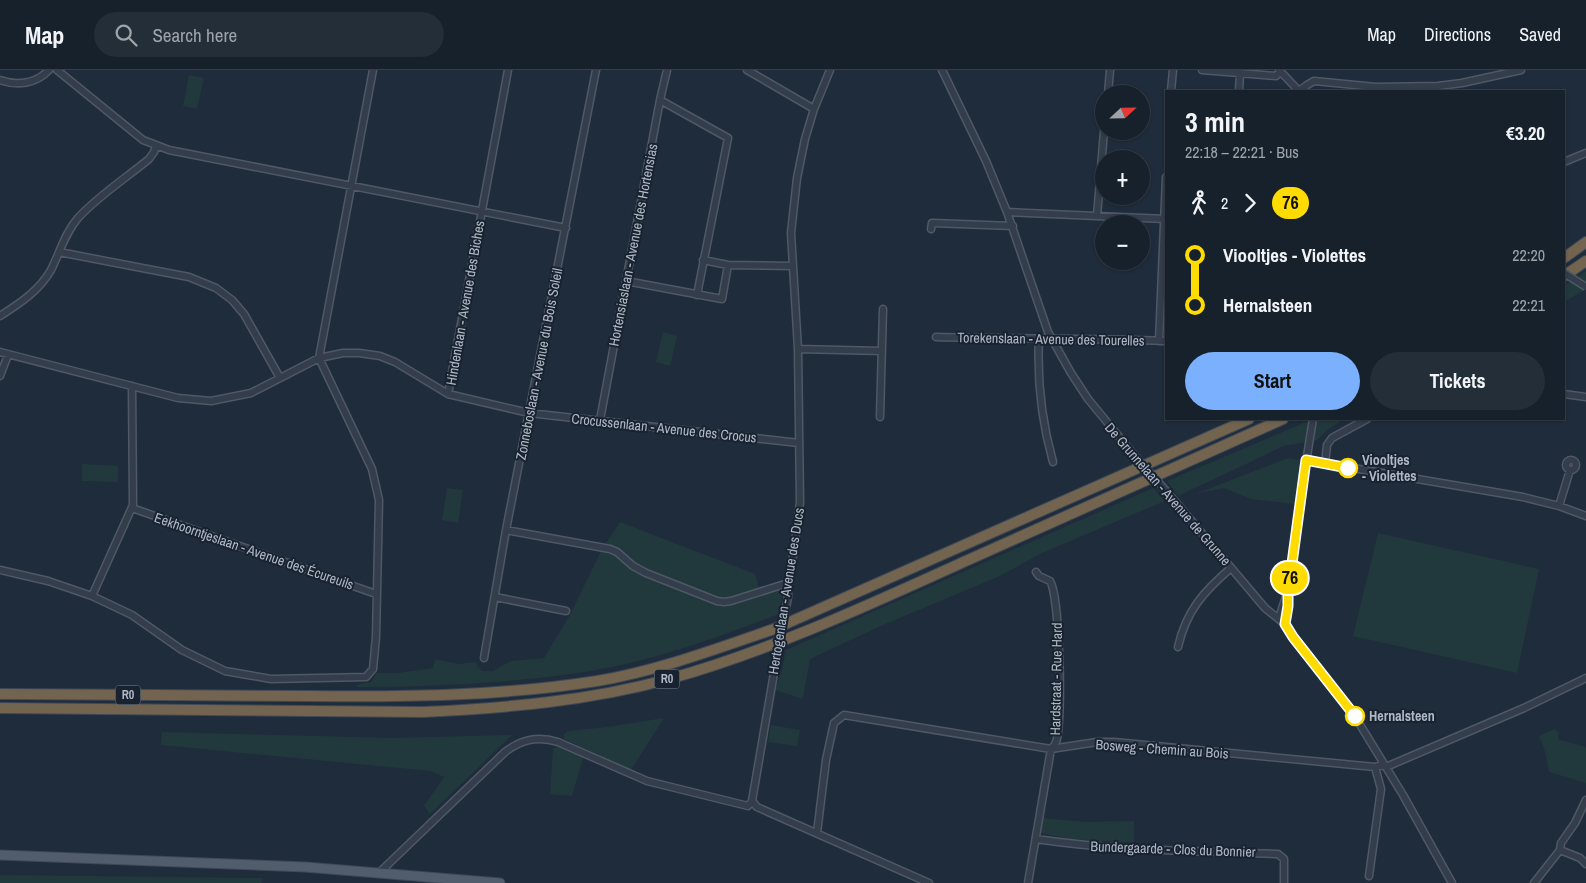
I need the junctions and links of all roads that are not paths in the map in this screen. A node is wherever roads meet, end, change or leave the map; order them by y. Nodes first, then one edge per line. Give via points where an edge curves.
1 (49, 70) edge
2 (57, 70) edge
3 (373, 70) edge
4 (508, 70) edge
5 (596, 70) edge
6 (667, 70) edge
7 (747, 70) edge
8 (830, 70) edge
9 (942, 70) edge
10 (1110, 70) edge
11 (1172, 70) edge
12 (1202, 70) edge
13 (1521, 70) edge
14 (1280, 71) edge
15 (1240, 74) junction
16 (0, 80) edge
17 (1109, 85) edge
18 (1171, 90) edge
19 (1239, 90) edge
20 (1298, 90) edge
21 (1300, 90) edge
22 (660, 100) junction
23 (814, 109) junction
24 (1103, 140) edge
25 (156, 146) junction
26 (1586, 153) edge
27 (1565, 162) edge
28 (351, 186) junction
29 (482, 212) junction
30 (1007, 212) junction
31 (1097, 215) edge
32 (1095, 216) edge
33 (1150, 218) edge
34 (1165, 219) edge
35 (1012, 226) junction
36 (566, 228) junction
37 (931, 229) dead end
38 (1586, 242) edge
39 (59, 252) junction
40 (1565, 257) edge
41 (703, 260) junction
42 (1586, 261) edge
43 (728, 265) junction
44 (793, 266) junction
45 (1565, 273) edge
46 (1565, 275) edge
47 (626, 280) junction
48 (1586, 287) edge
49 (697, 295) junction
50 (883, 309) dead end
51 (0, 316) edge
52 (936, 337) dead end
53 (1039, 338) junction
54 (1052, 339) junction
55 (1163, 341) edge
56 (798, 349) junction
57 (882, 351) junction
58 (0, 352) edge
59 (8, 354) junction
60 (319, 358) junction
61 (0, 376) edge
62 (280, 378) junction
63 (132, 386) junction
64 (448, 394) junction
65 (1565, 394) edge
66 (1586, 397) edge
67 (529, 413) junction
68 (880, 417) dead end
69 (600, 420) junction
70 (1247, 420) edge
71 (1282, 420) edge
72 (1313, 420) edge
73 (1364, 420) edge
74 (799, 443) junction
75 (1306, 460) junction
76 (1053, 462) dead end
77 (1325, 464) junction
78 (1570, 470) dead end
79 (1559, 506) junction
80 (132, 508) junction
81 (1586, 516) edge
82 (506, 530) junction
83 (1231, 568) junction
84 (0, 570) edge
85 (1036, 572) dead end
86 (788, 583) junction
87 (1288, 593) junction
88 (376, 594) junction
89 (92, 596) junction
90 (495, 597) junction
91 (566, 611) dead end
92 (1279, 618) junction
93 (1285, 624) junction
94 (1178, 647) dead end
95 (484, 658) dead end
96 (1586, 678) edge
97 (0, 694) edge
98 (0, 708) edge
99 (1051, 749) junction
100 (1374, 767) junction
101 (1386, 767) junction
102 (1586, 800) edge
103 (752, 801) junction
104 (817, 833) junction
105 (1036, 839) junction
106 (1560, 850) junction
107 (0, 855) edge
108 (1586, 864) edge
109 (380, 872) junction
110 (1369, 876) dead end
111 (422, 879) edge
112 (431, 880) edge
113 (500, 883) edge
114 (929, 883) edge
115 (1028, 883) edge
116 (1284, 883) edge
117 (1452, 883) edge
118 (1534, 883) edge

1 - 16 street via 21,84
2 - 25 street via 143,140
3 - 28 street
4 - 29 street, Hindenlaan - Avenue des Biches
5 - 36 street, Zonneboslaan - Avenue du Bois Soleil
6 - 22 street, Hortensiaslaan - Avenue des Hortensias
7 - 23 street
8 - 23 street, Hertogenlaan - Avenue des Ducs
9 - 30 street, De Grunnelaan - Avenue de Grunne
10 - 17 street
11 - 18 street
12 - 15 street
13 - 21 street via 1438,86 1376,87 1314,82
14 - 15 street via 1276,76
14 - 20 street
15 - 19 street
22 - 41 street via 728,138
22 - 47 street, Hortensiaslaan - Avenue des Hortensias
23 - 44 street, Hertogenlaan - Avenue des Ducs via 794,202
24 - 31 street
25 - 28 street
25 - 39 street via 149,159 77,219
26 - 27 street
28 - 29 street
28 - 60 street
29 - 36 street
29 - 64 street, Hindenlaan - Avenue des Biches
30 - 32 street
30 - 35 street, De Grunnelaan - Avenue de Grunne
33 - 34 street
34 - 55 street
35 - 37 street via 932,223
35 - 54 street, De Grunnelaan - Avenue de Grunne
36 - 67 street, Zonneboslaan - Avenue du Bois Soleil
38 - 40 highway
39 - 51 street via 37,288
39 - 62 street via 189,277 216,288 244,314
41 - 43 street
41 - 49 street
42 - 45 highway
43 - 44 street
43 - 49 street via 722,299
44 - 56 street, Hertogenlaan - Avenue des Ducs
46 - 48 street, bridge
47 - 49 street
47 - 69 street, Hortensiaslaan - Avenue des Hortensias
50 - 57 street
52 - 53 street, Torekenslaan - Avenue des Tourelles
53 - 54 street, Torekenslaan - Avenue des Tourelles
53 - 76 street via 1041,393
54 - 55 street, Torekenslaan - Avenue des Tourelles
54 - 83 street, De Grunnelaan - Avenue de Grunne, bridge via 1088,399
56 - 57 street
56 - 74 street, Hertogenlaan - Avenue des Ducs
57 - 68 street
58 - 59 street, Crocussenlaan - Avenue des Crocus
59 - 61 street
59 - 63 street, Crocussenlaan - Avenue des Crocus
60 - 62 street, Crocussenlaan - Avenue des Crocus
60 - 64 street, Crocussenlaan - Avenue des Crocus via 349,352 380,356
60 - 88 street via 372,469 379,500
62 - 63 street, Crocussenlaan - Avenue des Crocus via 251,393 211,401 178,398
63 - 80 street
64 - 67 street, Crocussenlaan - Avenue des Crocus
65 - 66 street
67 - 69 street, Crocussenlaan - Avenue des Crocus
67 - 82 street, Zonneboslaan - Avenue du Bois Soleil
69 - 74 street, Crocussenlaan - Avenue des Crocus
70 - 97 highway, R0 via 774,629 660,666 598,681 518,691 425,697
71 - 98 highway, R0 via 892,595 735,658 640,686 522,705 423,712
72 - 75 street
73 - 77 street via 1332,438 1327,444
74 - 86 street, Hertogenlaan - Avenue des Ducs via 800,502
75 - 77 street
75 - 87 street
77 - 79 street via 1483,489
78 - 79 street
79 - 81 street
80 - 88 street, Eekhoorntjeslaan - Avenue des Écureuils
80 - 89 street
82 - 86 street via 600,546 617,552 646,573 724,602
82 - 90 street, Zonneboslaan - Avenue du Bois Soleil
83 - 92 street, De Grunnelaan - Avenue de Grunne via 1265,608
83 - 94 street via 1197,601 1182,630
84 - 89 street
85 - 99 street, Hardstraat - Rue Hard via 1052,584 1059,636 1056,742
86 - 103 street, Hertogenlaan - Avenue des Ducs, bridge
87 - 92 street
87 - 93 street
88 - 89 street via 373,669 366,677 270,679 224,671 182,650 132,615
90 - 91 street
90 - 95 street, Zonneboslaan - Avenue du Bois Soleil
92 - 93 street, De Grunnelaan - Avenue de Grunne
93 - 101 street, De Grunnelaan - Avenue de Grunne via 1351,710
96 - 101 street, Bosweg - Chemin au Bois
99 - 100 street, Bosweg - Chemin au Bois via 1114,742
99 - 104 street, Bosweg - Chemin au Bois via 844,715 834,724
99 - 105 street, Hardstraat - Rue Hard
100 - 101 street, Bosweg - Chemin au Bois
100 - 110 street via 1381,789
101 - 117 street, De Grunnelaan - Avenue de Grunne
102 - 106 street
103 - 104 street via 758,807
103 - 109 street via 748,806 647,781 558,742 531,739 513,745 505,752
104 - 114 street
105 - 115 street, Hardstraat - Rue Hard
105 - 116 street, Bundergaarde - Clos du Bonnier via 1075,845 1278,854 1284,859
106 - 108 street
106 - 118 street
107 - 109 main road
109 - 111 main road
111 - 112 main road
112 - 113 main road

